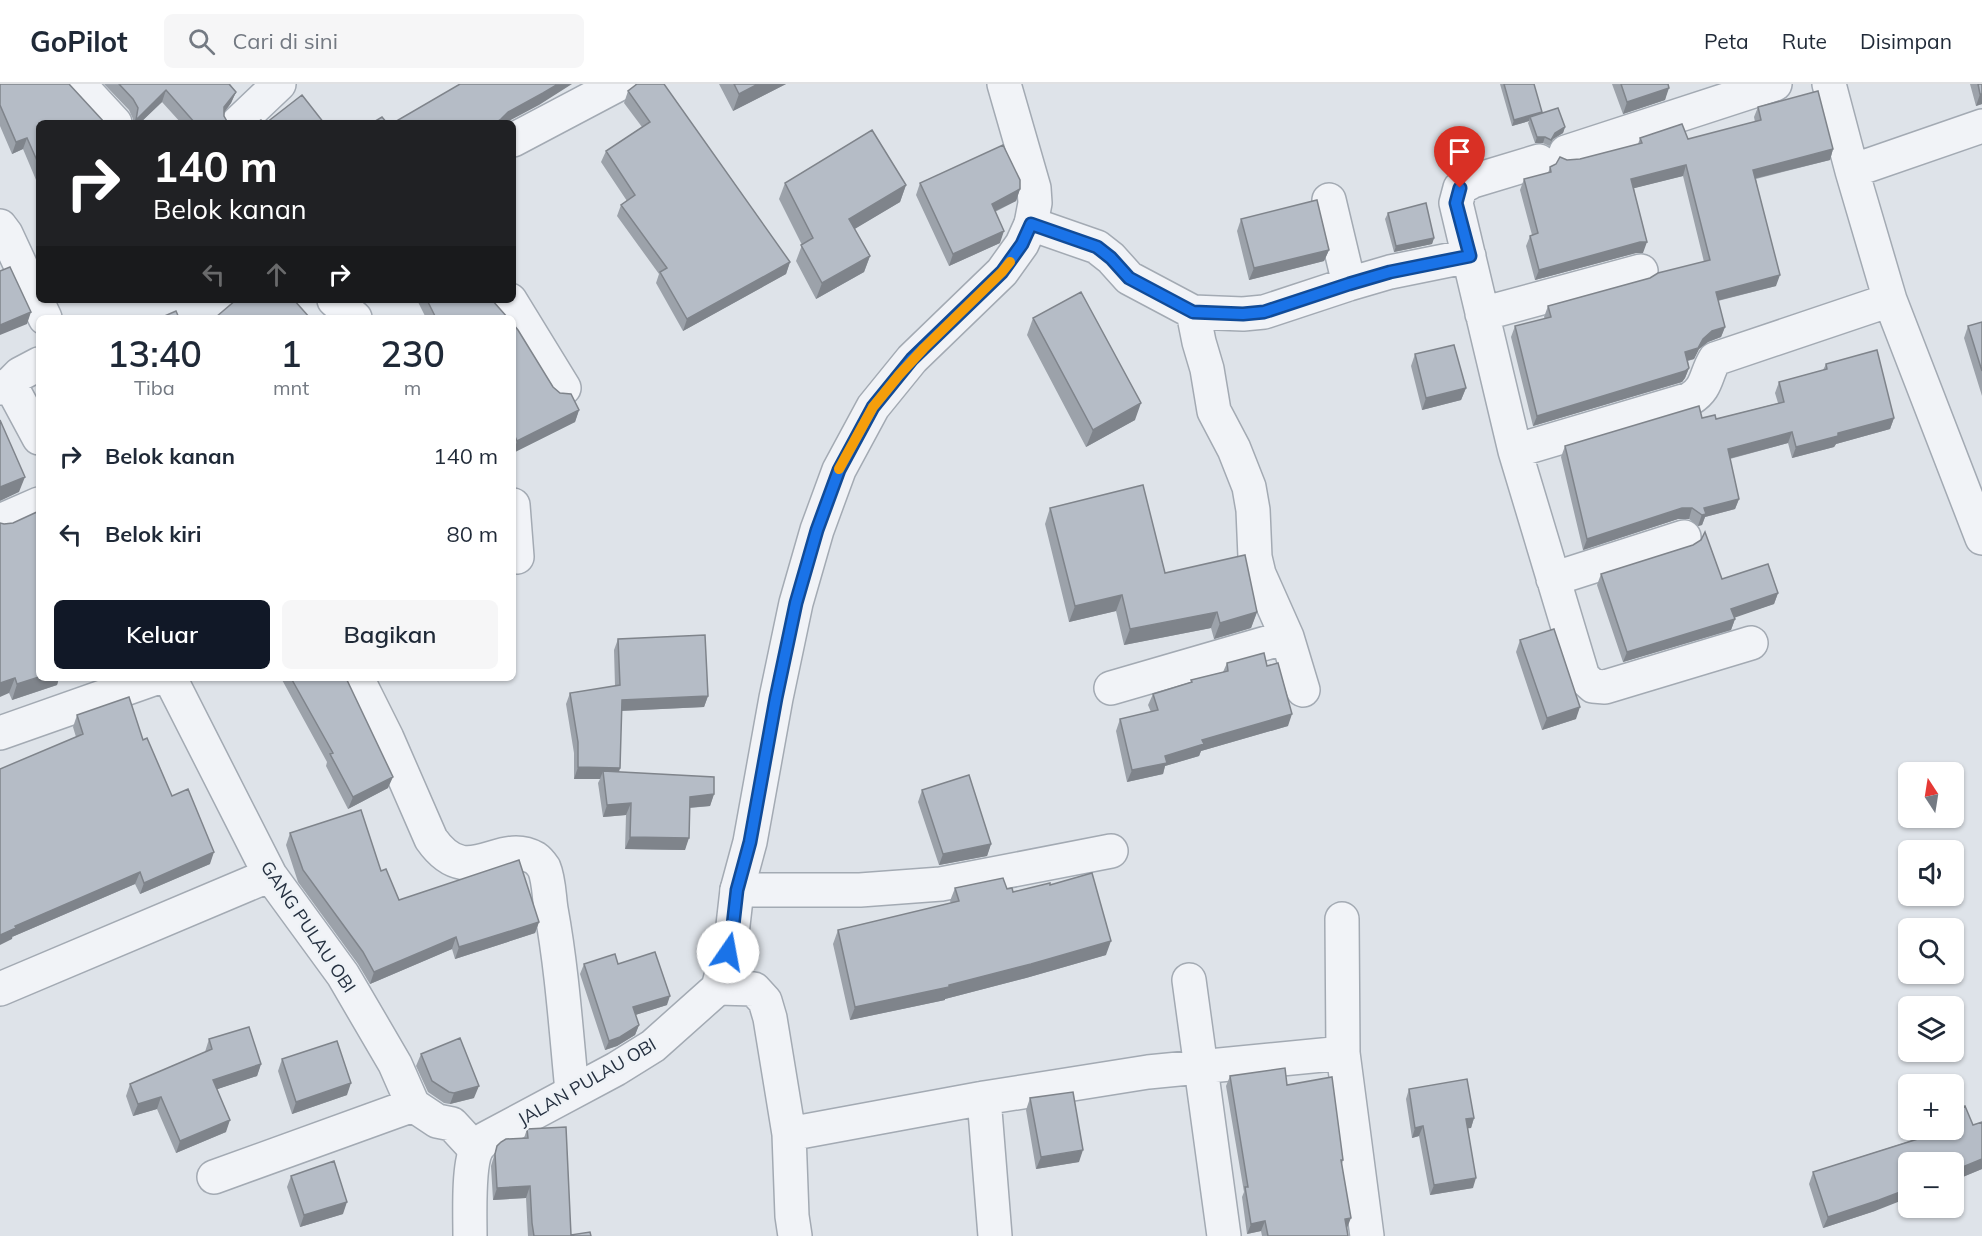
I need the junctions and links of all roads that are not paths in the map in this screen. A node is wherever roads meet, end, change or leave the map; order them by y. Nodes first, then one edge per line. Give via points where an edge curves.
1 (79, 84) edge
2 (279, 84) edge
3 (619, 84) edge
4 (1004, 84) edge
5 (1775, 84) edge
6 (1829, 84) edge
7 (112, 120) edge
8 (241, 120) edge
9 (1982, 126) edge
10 (516, 138) edge
11 (1852, 171) junction
12 (1329, 200) dead end
13 (1031, 224) junction
14 (0, 226) edge
15 (1470, 256) junction
16 (1641, 271) dead end
17 (1349, 284) junction
18 (36, 299) edge
19 (1890, 300) junction
20 (338, 303) edge
21 (512, 303) edge
22 (1193, 312) junction
23 (1482, 314) junction
24 (352, 315) edge
25 (36, 366) edge
26 (5, 386) edge
27 (564, 388) dead end
28 (36, 433) edge
29 (1515, 451) junction
30 (36, 505) edge
31 (0, 522) edge
32 (1684, 537) dead end
33 (1982, 538) edge
34 (516, 544) edge
35 (517, 557) dead end
36 (1553, 579) junction
37 (1287, 637) junction
38 (1751, 643) dead end
39 (147, 681) edge
40 (172, 681) edge
41 (358, 681) edge
42 (1110, 688) dead end
43 (1303, 690) dead end
44 (0, 733) edge
45 (1111, 851) dead end
46 (270, 875) junction
47 (737, 890) junction
48 (1342, 919) dead end
49 (1189, 980) dead end
50 (718, 988) junction
51 (0, 989) edge
52 (1343, 1053) junction
53 (1202, 1068) junction
54 (572, 1091) junction
55 (984, 1098) junction
56 (413, 1104) junction
57 (789, 1134) junction
58 (476, 1150) junction
59 (214, 1177) dead end
60 (470, 1236) edge
61 (795, 1236) edge
62 (995, 1236) edge
63 (1224, 1236) edge
64 (1367, 1236) edge

1 - 7 street
2 - 8 street
3 - 10 street
4 - 13 street via 1034,188
5 - 15 street via 1460,188 1456,203
6 - 11 street
9 - 11 street
11 - 19 street
12 - 17 street
13 - 22 street via 1097,247 1129,278
13 - 47 street via 1002,272 912,359 873,407 839,470 796,603 750,842
14 - 18 street
15 - 17 street
15 - 23 street
16 - 23 street
17 - 22 street via 1264,312
19 - 29 street via 1715,359 1700,393 1690,399
19 - 33 street
20 - 24 street
21 - 27 street
22 - 37 street via 1214,411 1249,487 1259,574
23 - 29 street
25 - 26 street
26 - 28 street
29 - 36 street
30 - 31 street
32 - 36 street
34 - 35 street
36 - 38 street via 1579,667 1593,686 1605,687
37 - 42 street
37 - 43 street
39 - 44 street
40 - 46 street, GANG PULAU OBI
41 - 54 street via 431,839 444,855 464,864 519,853 536,859 544,867 555,930
45 - 47 street via 941,884 860,890
46 - 51 street
46 - 56 street, GANG PULAU OBI via 343,975 395,1064
47 - 50 street via 732,934
48 - 52 street
49 - 53 street
50 - 54 street, JALAN PULAU OBI via 653,1046
50 - 57 street via 754,989 765,1001
52 - 53 street
52 - 64 street
53 - 55 street via 1148,1072
53 - 63 street
54 - 58 street, JALAN PULAU OBI via 485,1140
55 - 57 street
55 - 62 street
56 - 58 street via 437,1121 452,1124
56 - 59 street
57 - 61 street
58 - 60 street

